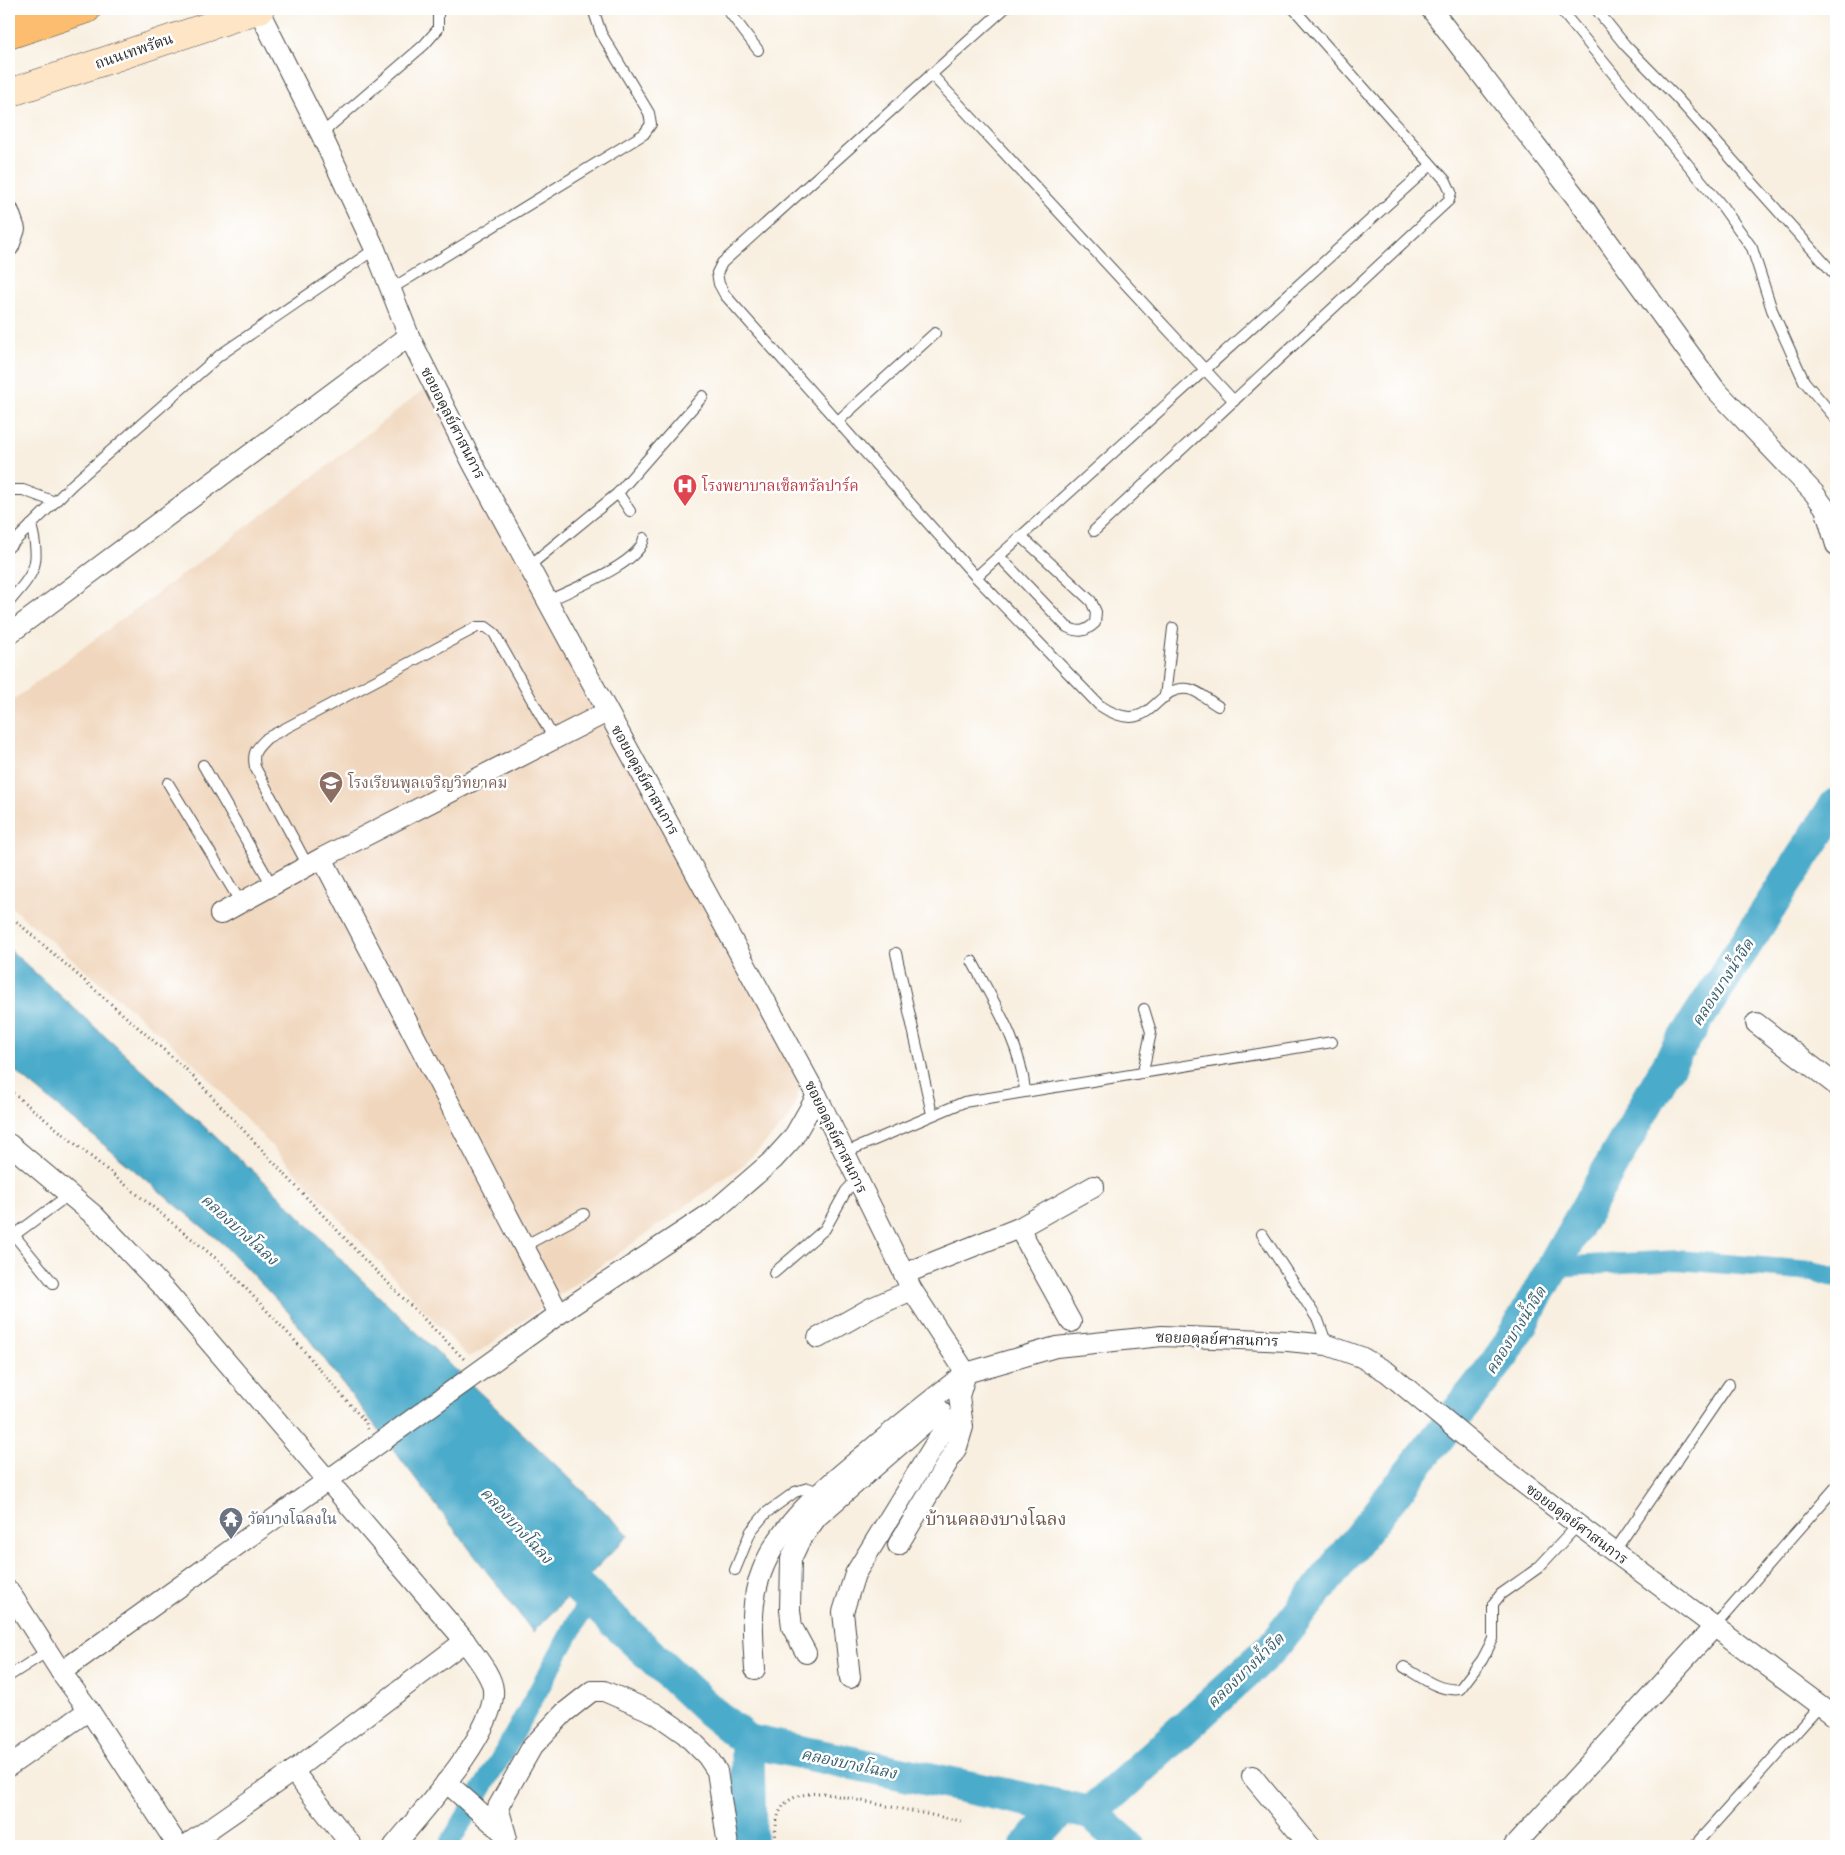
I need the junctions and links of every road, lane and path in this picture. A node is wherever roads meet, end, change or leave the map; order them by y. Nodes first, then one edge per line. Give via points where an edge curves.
1 (25, 9) edge
2 (87, 9) edge
3 (259, 9) edge
4 (438, 9) edge
5 (593, 9) edge
6 (726, 9) edge
7 (1004, 9) edge
8 (1294, 9) edge
9 (1431, 9) edge
10 (1560, 9) edge
11 (1596, 9) edge
12 (9, 14) edge
13 (9, 35) edge
14 (758, 50) dead end
15 (932, 74) junction
16 (9, 93) edge
17 (321, 134) junction
18 (1431, 165) junction
19 (9, 212) edge
20 (9, 246) edge
21 (375, 249) junction
22 (1836, 276) edge
23 (391, 289) junction
24 (936, 333) dead end
25 (409, 336) junction
26 (1205, 369) junction
27 (703, 396) dead end
28 (1234, 401) junction
29 (1836, 419) edge
30 (838, 421) junction
31 (9, 490) edge
32 (618, 493) junction
33 (55, 502) junction
34 (630, 511) dead end
35 (31, 525) junction
36 (1094, 531) dead end
37 (1021, 536) junction
38 (644, 538) dead end
39 (1836, 545) edge
40 (9, 547) edge
41 (999, 556) junction
42 (529, 566) junction
43 (976, 577) junction
44 (548, 601) junction
45 (9, 602) edge
46 (1173, 628) dead end
47 (9, 634) edge
48 (1165, 697) junction
49 (1218, 706) dead end
50 (607, 712) junction
51 (554, 739) junction
52 (203, 765) dead end
53 (168, 783) dead end
54 (315, 862) junction
55 (273, 887) junction
56 (240, 903) junction
57 (220, 914) dead end
58 (9, 915) edge
59 (896, 952) dead end
60 (972, 961) dead end
61 (1144, 1009) dead end
62 (1756, 1023) dead end
63 (1332, 1042) dead end
64 (1144, 1072) junction
65 (1836, 1085) edge
66 (9, 1090) edge
67 (1026, 1090) junction
68 (817, 1096) junction
69 (932, 1114) junction
70 (9, 1144) edge
71 (844, 1152) junction
72 (857, 1179) junction
73 (1094, 1186) dead end
74 (70, 1194) junction
75 (584, 1214) dead end
76 (1019, 1228) junction
77 (1262, 1234) dead end
78 (11, 1237) edge
79 (524, 1246) junction
80 (774, 1273) dead end
81 (908, 1282) junction
82 (53, 1283) dead end
83 (559, 1314) junction
84 (1071, 1322) dead end
85 (818, 1338) dead end
86 (1327, 1345) junction
87 (483, 1368) junction
88 (966, 1373) junction
89 (1730, 1384) dead end
90 (959, 1396) junction
91 (940, 1410) junction
92 (374, 1448) junction
93 (327, 1481) junction
94 (1836, 1487) edge
95 (821, 1492) junction
96 (1578, 1525) junction
97 (898, 1545) dead end
98 (1614, 1552) junction
99 (735, 1570) dead end
100 (9, 1591) edge
101 (1714, 1627) junction
102 (465, 1641) junction
103 (48, 1651) junction
104 (806, 1653) dead end
105 (1404, 1667) dead end
106 (755, 1669) dead end
107 (61, 1672) junction
108 (9, 1676) edge
109 (850, 1678) dead end
110 (89, 1710) junction
111 (1829, 1711) edge
112 (9, 1766) edge
113 (293, 1771) junction
114 (1252, 1776) dead end
115 (446, 1782) junction
116 (961, 1821) dead end
117 (501, 1837) edge
118 (178, 1846) edge
119 (185, 1846) edge
120 (352, 1846) edge
121 (394, 1846) edge
122 (728, 1846) edge
123 (776, 1846) edge
124 (1310, 1846) edge
125 (1514, 1846) edge
126 (1694, 1846) edge

1 - 12 highway
2 - 13 highway
3 - 16 main road, ถนนเทพรัตน
3 - 17 street, ซอยอดุลย์ศาสนการ
4 - 17 lane via 438,29 424,45
5 - 23 lane via 601,33 649,114 650,124 644,134
6 - 14 lane
7 - 15 lane
8 - 18 lane
9 - 39 street via 1578,200 1715,389 1814,492 1826,508
10 - 29 lane via 1722,206 1752,248 1772,310 1804,381
11 - 22 lane
15 - 26 lane
15 - 30 lane via 722,263 717,274 726,295
17 - 21 street, ซอยอดุลย์ศาสนการ
18 - 26 lane
18 - 28 lane via 1446,181 1451,192 1449,200
19 - 20 street via 14,230
21 - 23 street, ซอยอดุลย์ศาสนการ
21 - 33 lane via 220,355
23 - 25 street, ซอยอดุลย์ศาสนการ
24 - 30 lane
25 - 42 street, ซอยอดุลย์ศาสนการ
25 - 47 street
26 - 28 lane
26 - 37 lane
27 - 32 lane
28 - 36 lane
30 - 43 lane
31 - 33 lane via 23,490
32 - 34 lane
32 - 42 lane
33 - 35 lane
35 - 40 lane
35 - 45 lane via 36,543 35,564 30,578
37 - 41 lane
37 - 41 lane via 1091,601 1096,612 1095,623 1086,630 1076,631 1067,627
38 - 44 lane via 643,546 626,562
41 - 43 lane
42 - 44 street, ซอยอดุลย์ศาสนการ
43 - 48 lane via 1098,705 1113,715 1123,718 1136,716 1150,710
44 - 50 street, ซอยอดุลย์ศาสนการ
46 - 48 lane
48 - 49 lane via 1187,689 1194,690
50 - 51 street
50 - 68 street, ซอยอดุลย์ศาสนการ
51 - 54 street
51 - 54 lane via 494,633 486,627 477,627 267,738 254,750 255,768
52 - 55 lane
53 - 56 lane
54 - 55 street
54 - 79 street
55 - 56 street
56 - 57 street
58 - 87 path via 188,1071 365,1260 465,1360
59 - 69 lane
60 - 67 lane via 1015,1043 1023,1066
61 - 64 lane via 1151,1032
62 - 65 street
63 - 64 lane
64 - 67 lane
66 - 92 path via 224,1265 366,1423
67 - 69 lane via 964,1102
68 - 71 street, ซอยอดุลย์ศาสนการ
68 - 83 street via 793,1138 773,1160 714,1211
69 - 71 lane
70 - 74 street
71 - 72 street, ซอยอดุลย์ศาสนการ
72 - 80 lane via 846,1191 825,1229
72 - 81 street, ซอยอดุลย์ศาสนการ
73 - 76 street
74 - 78 lane
74 - 93 street via 166,1291
75 - 79 lane
76 - 81 street
76 - 84 street
77 - 86 lane via 1318,1320
78 - 82 lane
79 - 83 street
81 - 85 street via 871,1308
81 - 88 street, ซอยอดุลย์ศาสนการ
83 - 87 street
86 - 88 street, ซอยอดุลย์ศาสนการ via 1162,1336 1056,1347
86 - 96 street, ซอยอดุลย์ศาสนการ via 1361,1357 1387,1372
87 - 92 street
88 - 90 street
88 - 95 street
89 - 98 lane
90 - 91 street
90 - 97 street via 963,1427 957,1447
91 - 104 street via 817,1518 800,1542 791,1559 790,1610 792,1627
91 - 109 street via 944,1431 855,1574 844,1612
92 - 93 street
93 - 102 street
93 - 107 street
94 - 101 lane
95 - 99 lane via 808,1488 795,1492 766,1513 751,1531
95 - 106 street via 773,1546 761,1572 752,1608
96 - 98 street, ซอยอดุลย์ศาสนการ
96 - 105 lane via 1538,1568 1501,1594 1493,1604 1493,1639 1482,1660 1460,1688 1450,1690 1437,1686
98 - 101 street, ซอยอดุลย์ศาสนการ
100 - 103 street
101 - 111 street, ซอยอดุลย์ศาสนการ
101 - 125 street
102 - 113 street
102 - 115 street via 493,1688 493,1701 490,1715
103 - 107 street
103 - 108 lane
107 - 110 street
110 - 112 street
110 - 118 street
111 - 126 lane
113 - 119 street
113 - 120 street
114 - 124 street
115 - 117 street
115 - 121 street
116 - 123 path via 823,1793 804,1793 786,1801 774,1824
117 - 122 street via 498,1807 532,1747 564,1713 592,1691 604,1690 655,1713 685,1734 707,1756 717,1771

